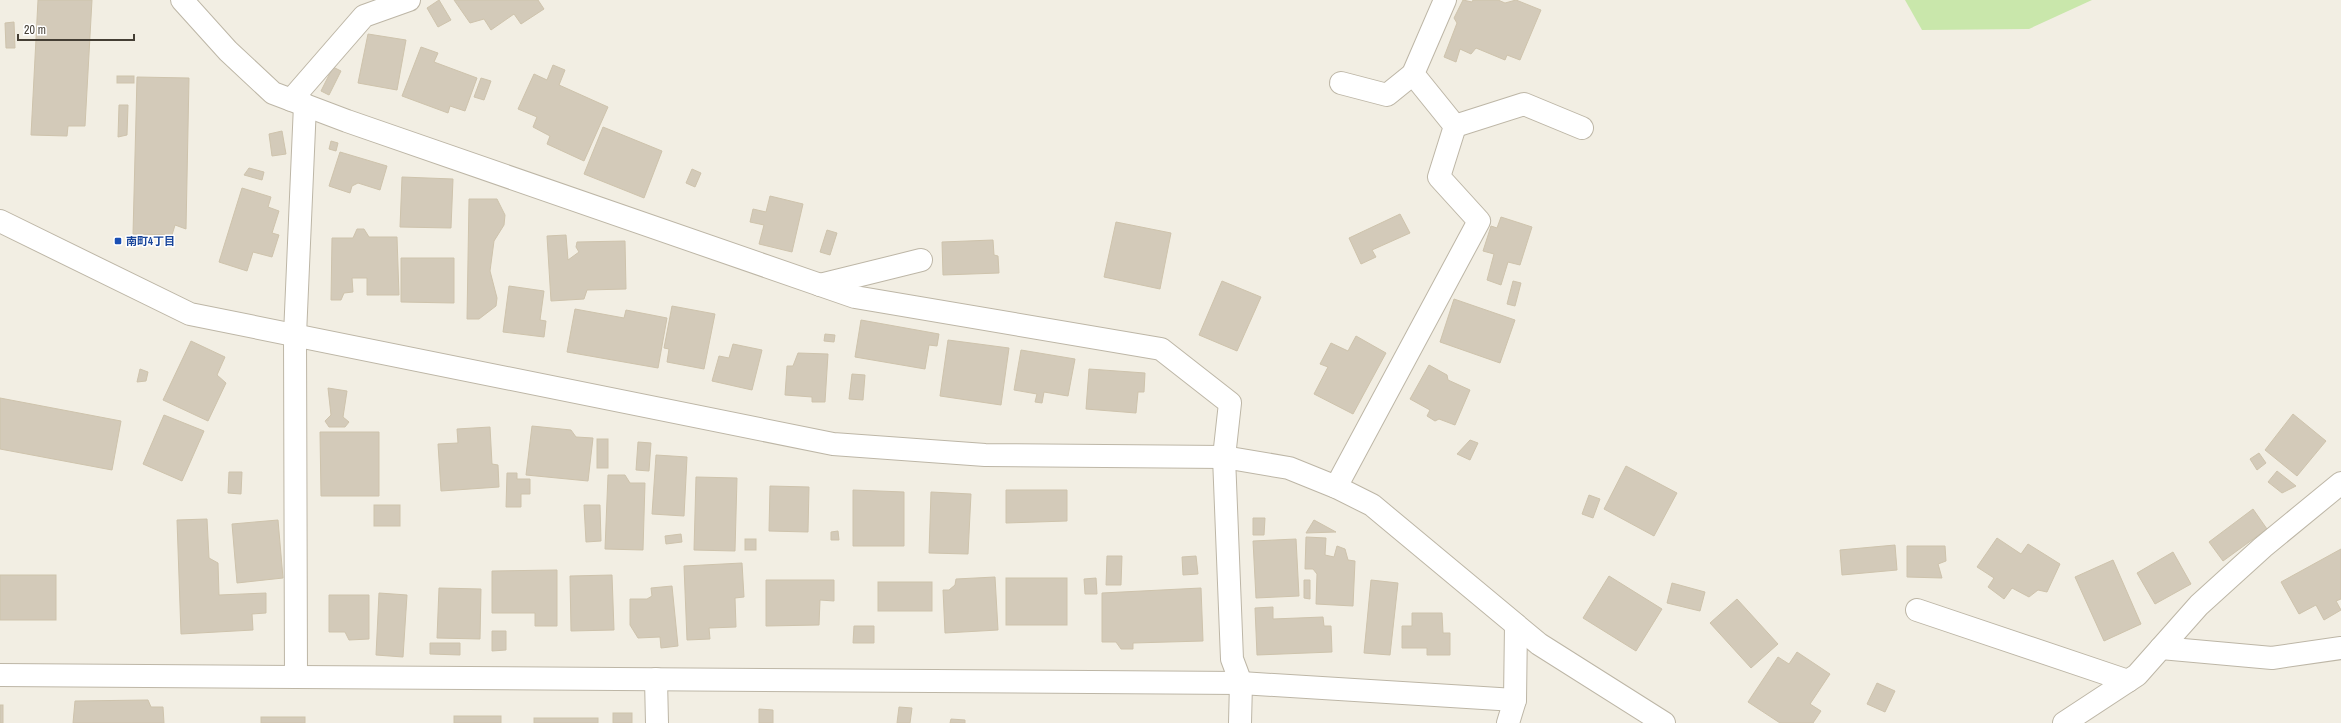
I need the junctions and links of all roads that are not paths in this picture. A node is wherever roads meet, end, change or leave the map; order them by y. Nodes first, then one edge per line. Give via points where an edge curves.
1 (182, 0) edge
2 (409, 0) edge
3 (1445, 0) edge
4 (1413, 74) junction
5 (1341, 83) dead end
6 (298, 103) junction
7 (1456, 126) junction
8 (1582, 128) dead end
9 (0, 221) edge
10 (921, 260) dead end
11 (820, 285) junction
12 (295, 335) junction
13 (1224, 457) junction
14 (2341, 483) edge
15 (1336, 487) junction
16 (1917, 610) dead end
17 (1516, 625) junction
18 (2161, 648) junction
19 (2341, 648) edge
20 (0, 675) edge
21 (296, 677) junction
22 (656, 679) junction
23 (2128, 681) junction
24 (1241, 683) junction
25 (1515, 700) junction
26 (657, 723) edge
27 (1240, 723) edge
28 (1508, 723) edge
29 (1664, 723) edge
30 (2064, 723) edge

1 - 6 street via 233,56 273,93
2 - 6 street via 364,16
3 - 4 street
4 - 5 street via 1387,95
4 - 7 street
6 - 11 street
6 - 12 street
7 - 8 street via 1524,104
7 - 15 street via 1439,177 1479,221
9 - 12 street via 190,314
10 - 11 street
11 - 13 street via 855,297 1161,349 1230,403
12 - 13 street via 832,444 985,456
12 - 21 street
13 - 15 street via 1289,468
13 - 24 street via 1232,659
14 - 18 street via 2263,547 2199,605
15 - 17 street via 1372,505
16 - 23 street
17 - 25 street
17 - 29 street via 1539,644
18 - 19 street via 2272,658
18 - 23 street via 2137,675
20 - 21 street
21 - 22 street
22 - 24 street
22 - 26 street
23 - 30 street
24 - 25 street
24 - 27 street
25 - 28 street

